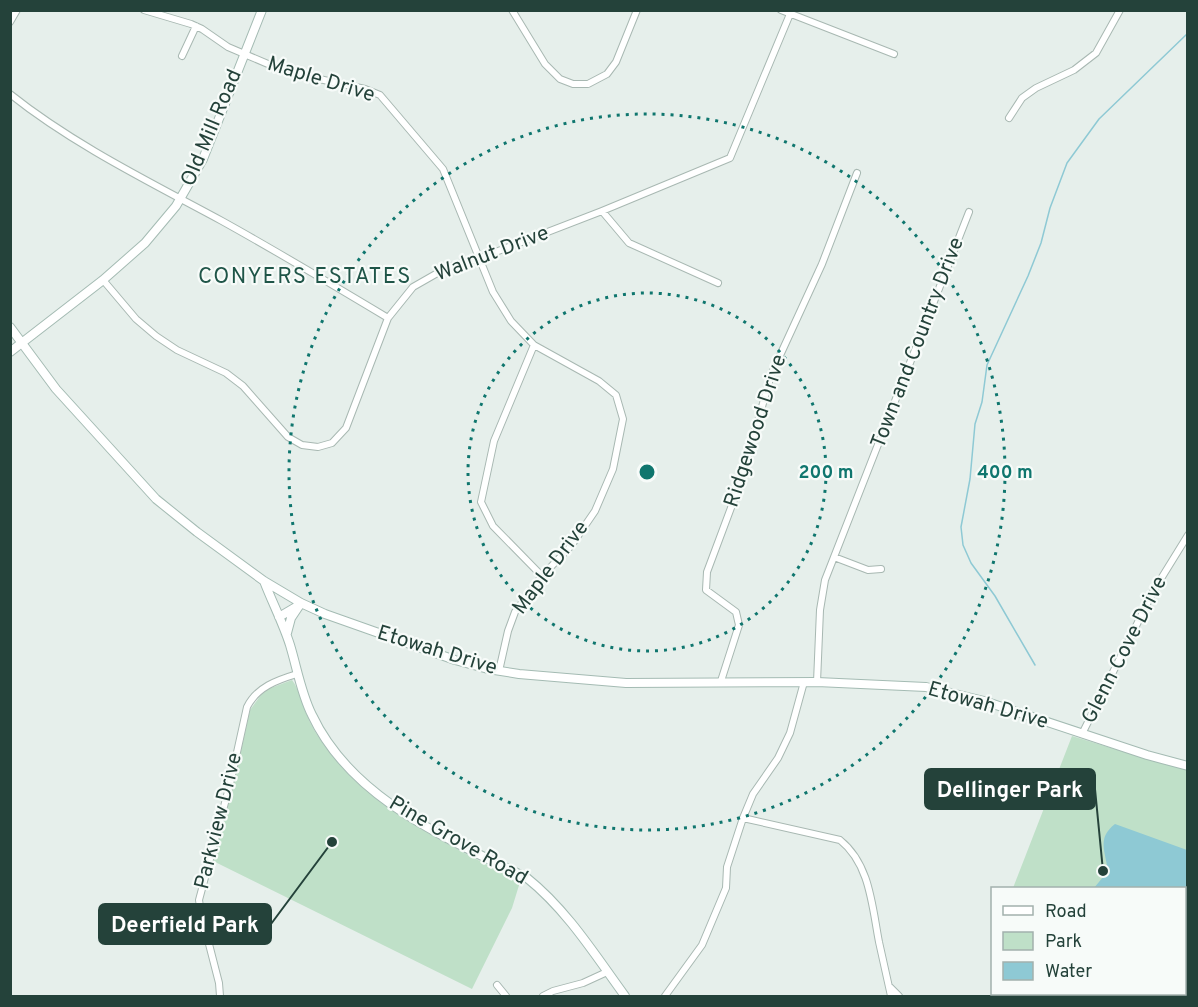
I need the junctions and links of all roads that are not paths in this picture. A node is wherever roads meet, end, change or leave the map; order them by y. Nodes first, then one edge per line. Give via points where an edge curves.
1 (17, 10) edge
2 (144, 10) edge
3 (262, 10) edge
4 (512, 10) edge
5 (637, 10) edge
6 (781, 10) edge
7 (1120, 10) edge
8 (790, 14) junction
9 (10, 22) edge
10 (196, 26) junction
11 (244, 54) junction
12 (894, 54) dead end
13 (182, 56) dead end
14 (10, 94) edge
15 (1009, 118) dead end
16 (857, 173) dead end
17 (181, 199) junction
18 (602, 211) junction
19 (969, 212) dead end
20 (480, 258) junction
21 (103, 280) junction
22 (718, 283) dead end
23 (388, 318) junction
24 (10, 327) edge
25 (22, 343) junction
26 (534, 345) junction
27 (10, 352) edge
28 (1188, 535) edge
29 (834, 557) junction
30 (881, 569) dead end
31 (542, 576) junction
32 (264, 581) junction
33 (302, 603) junction
34 (279, 617) junction
35 (287, 637) junction
36 (499, 671) junction
37 (297, 674) junction
38 (721, 681) junction
39 (804, 682) junction
40 (817, 682) junction
41 (1082, 734) junction
42 (1188, 766) edge
43 (743, 818) junction
44 (608, 972) junction
45 (497, 985) dead end
46 (889, 987) junction
47 (220, 996) edge
48 (506, 996) edge
49 (543, 996) edge
50 (625, 996) edge
51 (665, 996) edge
52 (891, 996) edge
53 (899, 996) edge

1 - 9 street
2 - 10 street, Maple Drive
3 - 11 street, Old Mill Road
4 - 5 street via 545,64 560,79 573,84 588,84 607,74 616,62
6 - 8 street
7 - 15 street via 1096,53 1074,70 1022,98
8 - 12 street
8 - 18 street, Walnut Drive via 730,158
10 - 11 street, Maple Drive
10 - 13 street
11 - 17 street, Old Mill Road via 206,152
11 - 20 street, Maple Drive via 290,72 380,95 443,169
14 - 17 street via 93,150
16 - 38 street, Ridgewood Drive via 822,264 771,375 741,481 707,572 706,590 736,612 739,625
17 - 21 street, Old Mill Road via 145,243
17 - 23 street
18 - 20 street, Walnut Drive
18 - 22 street via 629,243
19 - 29 street, Town and Country Drive
20 - 23 street, Walnut Drive via 448,267 413,287
20 - 26 street, Maple Drive via 493,292 511,321
21 - 23 street, Walnut Drive via 156,336 243,386 288,437 302,445 318,447 332,442 345,428
21 - 25 street, Old Mill Road
24 - 25 street, Etowah Drive
25 - 27 street, Old Mill Road
25 - 32 street, Etowah Drive via 69,404 156,499
26 - 31 street via 494,441 481,502 493,526
26 - 31 street, Maple Drive via 616,394 623,419 613,469 595,510 571,546
28 - 41 street, Glenn Cove Drive via 1154,590
29 - 30 street via 868,570
29 - 40 street, Town and Country Drive via 821,599
31 - 36 street, Maple Drive via 512,618
32 - 33 street, Etowah Drive
32 - 34 street, Pine Grove Road
33 - 34 street
33 - 35 street via 291,618
33 - 36 street, Etowah Drive via 455,660
34 - 35 street, Pine Grove Road
35 - 37 street, Pine Grove Road
36 - 38 street, Etowah Drive via 626,683
37 - 44 street, Pine Grove Road via 324,737 359,778 402,813 526,878 543,891
37 - 47 street, Parkview Drive via 262,688 247,707 199,900
38 - 39 street, Etowah Drive
39 - 40 street, Etowah Drive
39 - 43 street via 790,733
40 - 41 street, Etowah Drive via 934,689 984,701
41 - 42 street, Etowah Drive
43 - 46 street via 840,840 847,845 862,867
43 - 51 street via 727,867 726,888 702,945
44 - 49 street
44 - 50 street, Pine Grove Road
45 - 48 street
46 - 52 street
46 - 53 street

